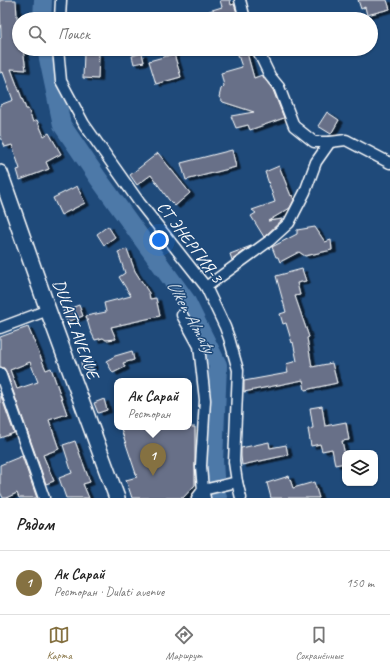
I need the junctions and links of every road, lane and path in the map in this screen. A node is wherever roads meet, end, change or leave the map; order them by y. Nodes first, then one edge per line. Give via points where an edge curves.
1 (61, 0) edge
2 (240, 0) edge
3 (60, 12) edge
4 (243, 12) edge
5 (59, 56) edge
6 (260, 56) edge
7 (330, 142) junction
8 (390, 163) edge
9 (0, 173) edge
10 (206, 287) junction
11 (48, 310) junction
12 (182, 315) dead end
13 (0, 328) edge
14 (0, 373) edge
15 (233, 483) junction
16 (204, 493) edge
17 (44, 498) edge
18 (117, 498) edge
19 (240, 498) edge

1 - 3 street
2 - 4 street
5 - 10 street, СТ ЭНЕРГИЯ-3 via 61,81 84,124 139,202
6 - 7 street via 270,76 279,87 294,126 314,142
7 - 8 street via 346,140
7 - 10 street via 316,162 305,192 289,223 269,242
9 - 11 main road, DULATI AVENUE
10 - 15 street, СТ ЭНЕРГИЯ-3 via 229,338 238,370
11 - 13 street
11 - 18 main road, DULATI AVENUE
12 - 16 street via 199,346 205,400 201,466
14 - 17 street
15 - 16 street
15 - 19 street, СТ ЭНЕРГИЯ-3

